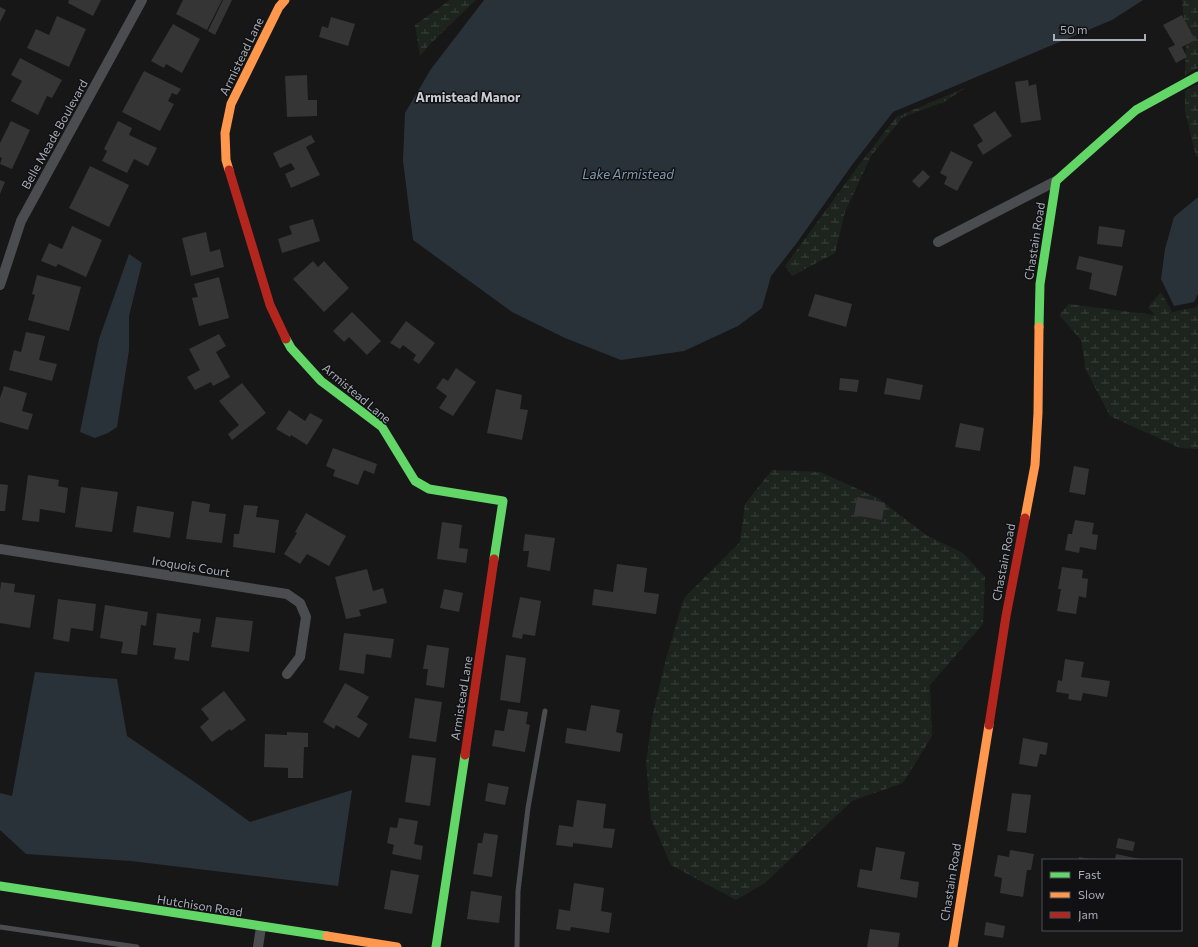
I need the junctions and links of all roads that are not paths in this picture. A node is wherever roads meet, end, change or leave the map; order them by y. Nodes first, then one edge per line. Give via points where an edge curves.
1 (142, 0) edge
2 (285, 0) edge
3 (1198, 76) edge
4 (1056, 181) junction
5 (938, 242) dead end
6 (0, 285) edge
7 (0, 549) edge
8 (288, 674) dead end
9 (545, 711) dead end
10 (0, 886) edge
11 (0, 927) edge
12 (261, 927) junction
13 (137, 947) edge
14 (258, 947) edge
15 (397, 947) edge
16 (436, 947) edge
17 (517, 947) edge
18 (953, 947) edge

1 - 6 street, Belle Meade Boulevard via 21,221
2 - 16 street, Armistead Lane via 279,7 230,104 224,133 226,160 270,305 291,348 321,381 382,427 415,481 429,489 503,501
3 - 4 street, Chastain Road via 1136,110
4 - 5 street, Chastain Road
4 - 18 street, Chastain Road via 1039,302 1035,465 1006,616
7 - 8 street, Iroquois Court via 287,594 300,603 306,617 300,657
9 - 17 lane via 528,808 518,891
10 - 12 street, Hutchison Road
11 - 13 lane
12 - 14 street
12 - 15 street, Hutchison Road

